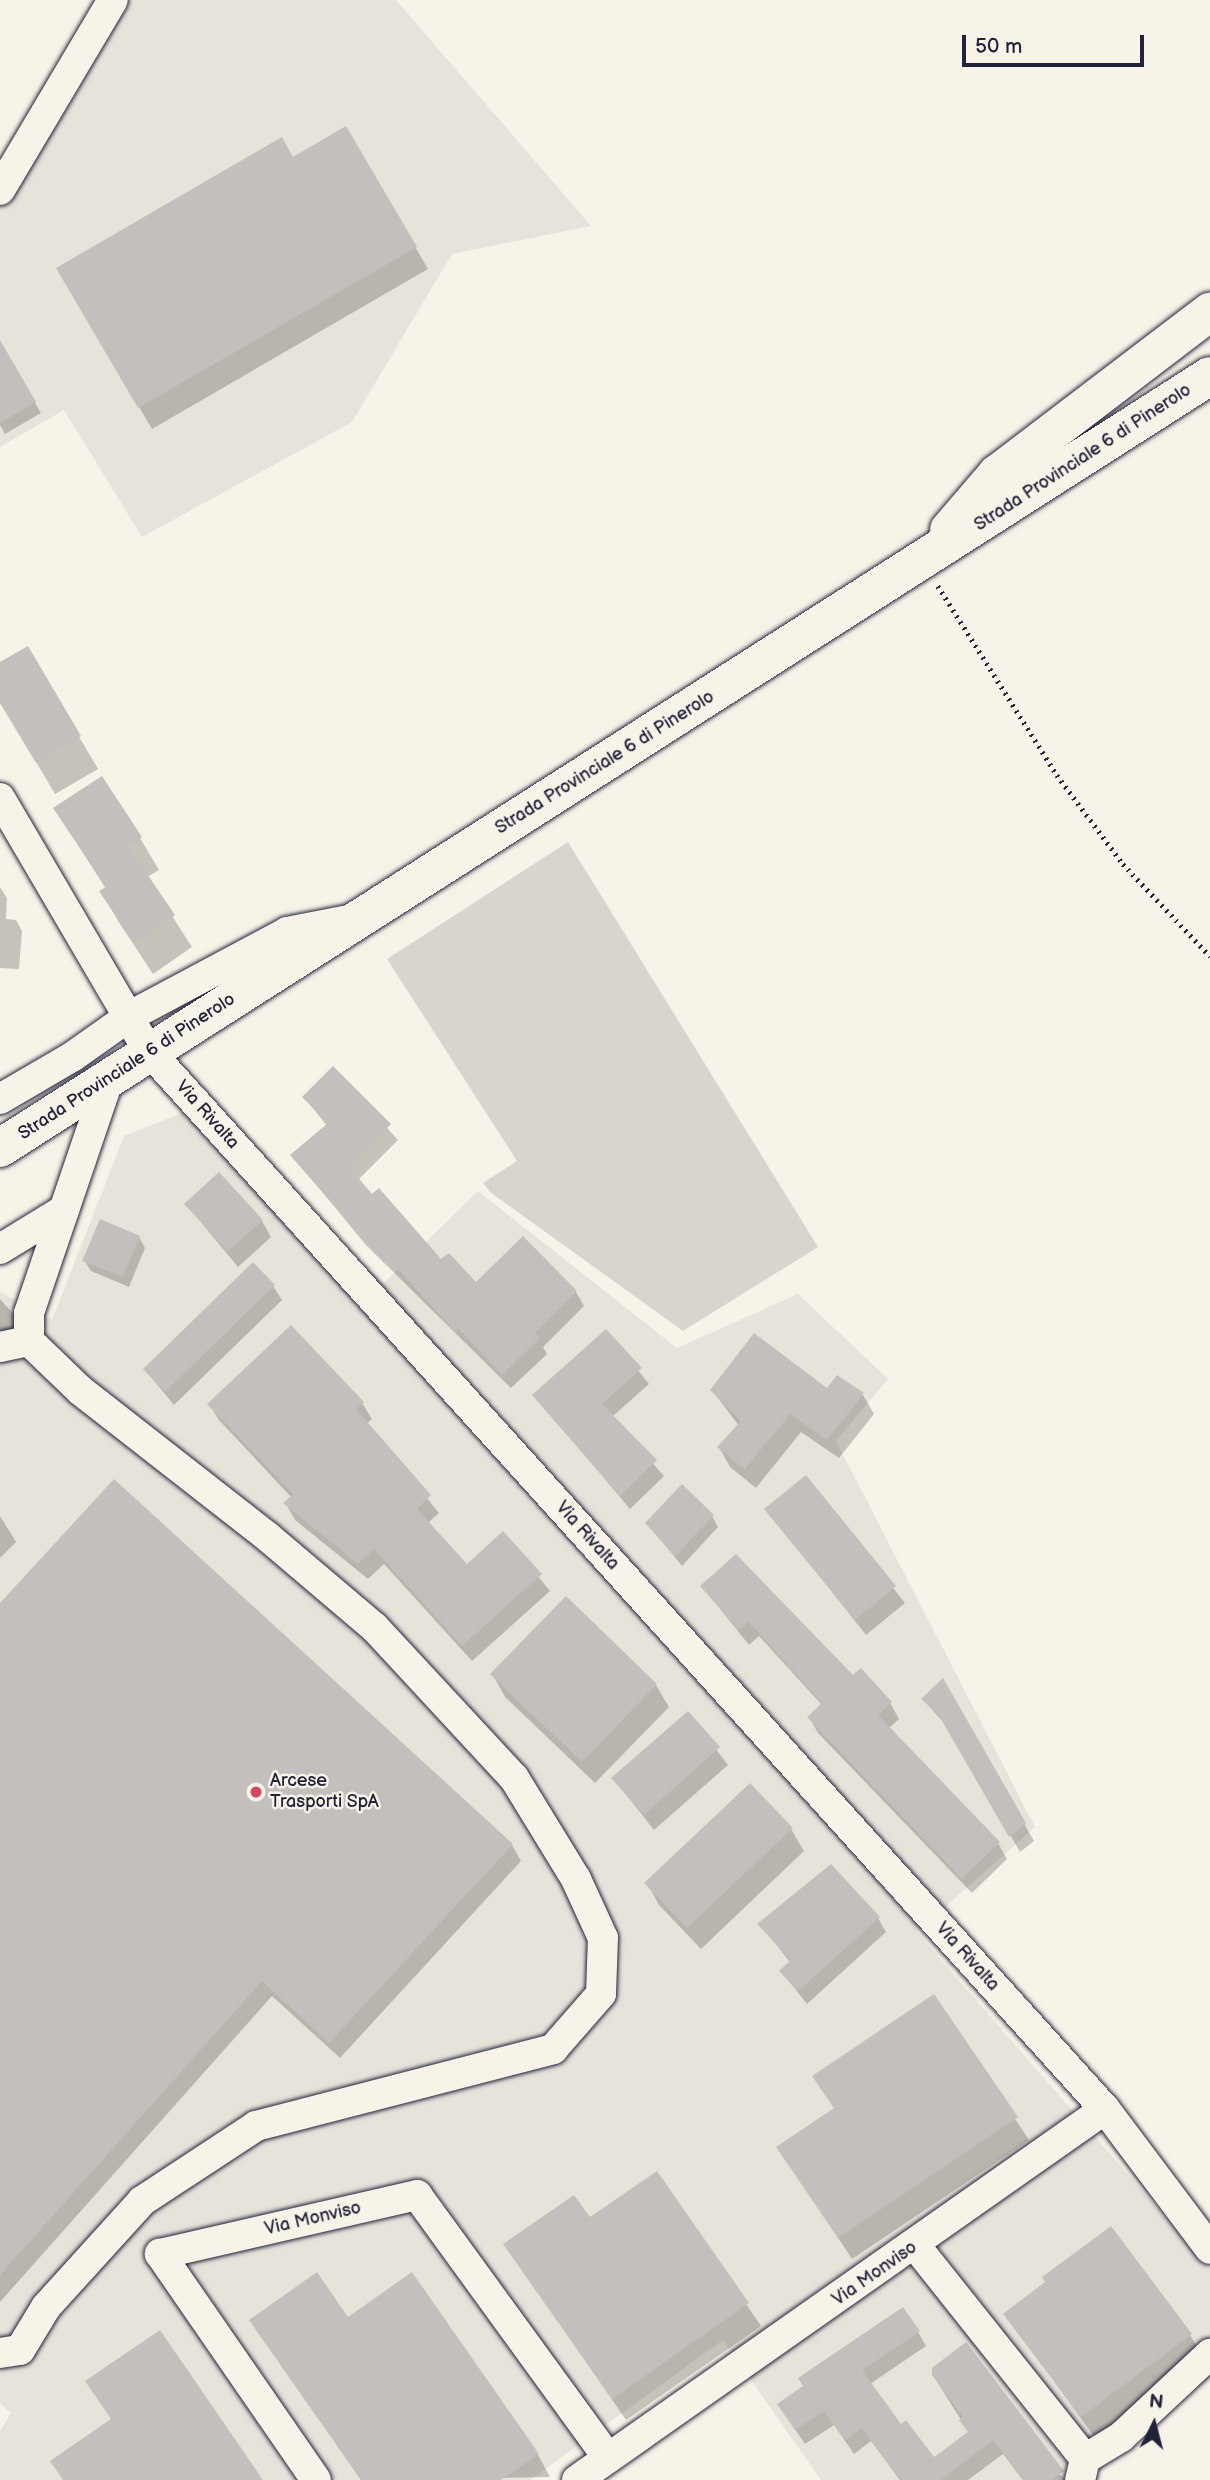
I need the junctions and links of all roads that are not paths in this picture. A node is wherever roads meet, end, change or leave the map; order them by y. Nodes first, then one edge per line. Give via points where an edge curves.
1 (113, 0) edge
2 (0, 190) edge
3 (1210, 312) edge
4 (1210, 376) edge
5 (922, 561) junction
6 (0, 797) edge
7 (363, 917) junction
8 (130, 1016) junction
9 (148, 1050) junction
10 (72, 1057) junction
11 (110, 1075) junction
12 (0, 1099) edge
13 (0, 1148) edge
14 (64, 1210) junction
15 (0, 1249) edge
16 (29, 1341) junction
17 (0, 1347) edge
18 (1105, 2109) junction
19 (915, 2245) junction
20 (1210, 2249) edge
21 (0, 2353) edge
22 (1210, 2354) edge
23 (608, 2458) junction
24 (1083, 2470) edge
25 (316, 2480) edge
26 (577, 2480) edge

1 - 2 street
3 - 5 main road via 997,474
4 - 5 main road, Strada Provinciale 6 di Pinerolo
5 - 7 main road, Strada Provinciale 6 di Pinerolo
6 - 8 street, Via Rivalta
7 - 8 street via 287,932
7 - 9 main road, Strada Provinciale 6 di Pinerolo
8 - 9 street, Via Rivalta
8 - 10 street
9 - 10 street
9 - 11 main road, Strada Provinciale 6 di Pinerolo
9 - 18 street, Via Rivalta
10 - 12 street
11 - 13 main road, Strada Provinciale 6 di Pinerolo
11 - 14 street
14 - 15 street
14 - 16 street via 29,1313
16 - 17 street
16 - 21 street via 80,1391 268,1537 374,1627 514,1778 576,1879 603,1938 601,1994 553,2049 256,2126 142,2201 46,2307 20,2350
18 - 19 street, Via Monviso
18 - 20 street, Via Rivalta
19 - 23 street, Via Monviso
19 - 24 street
22 - 24 street
23 - 25 street, Via Monviso via 417,2195 160,2254
23 - 26 street, Via Monviso

